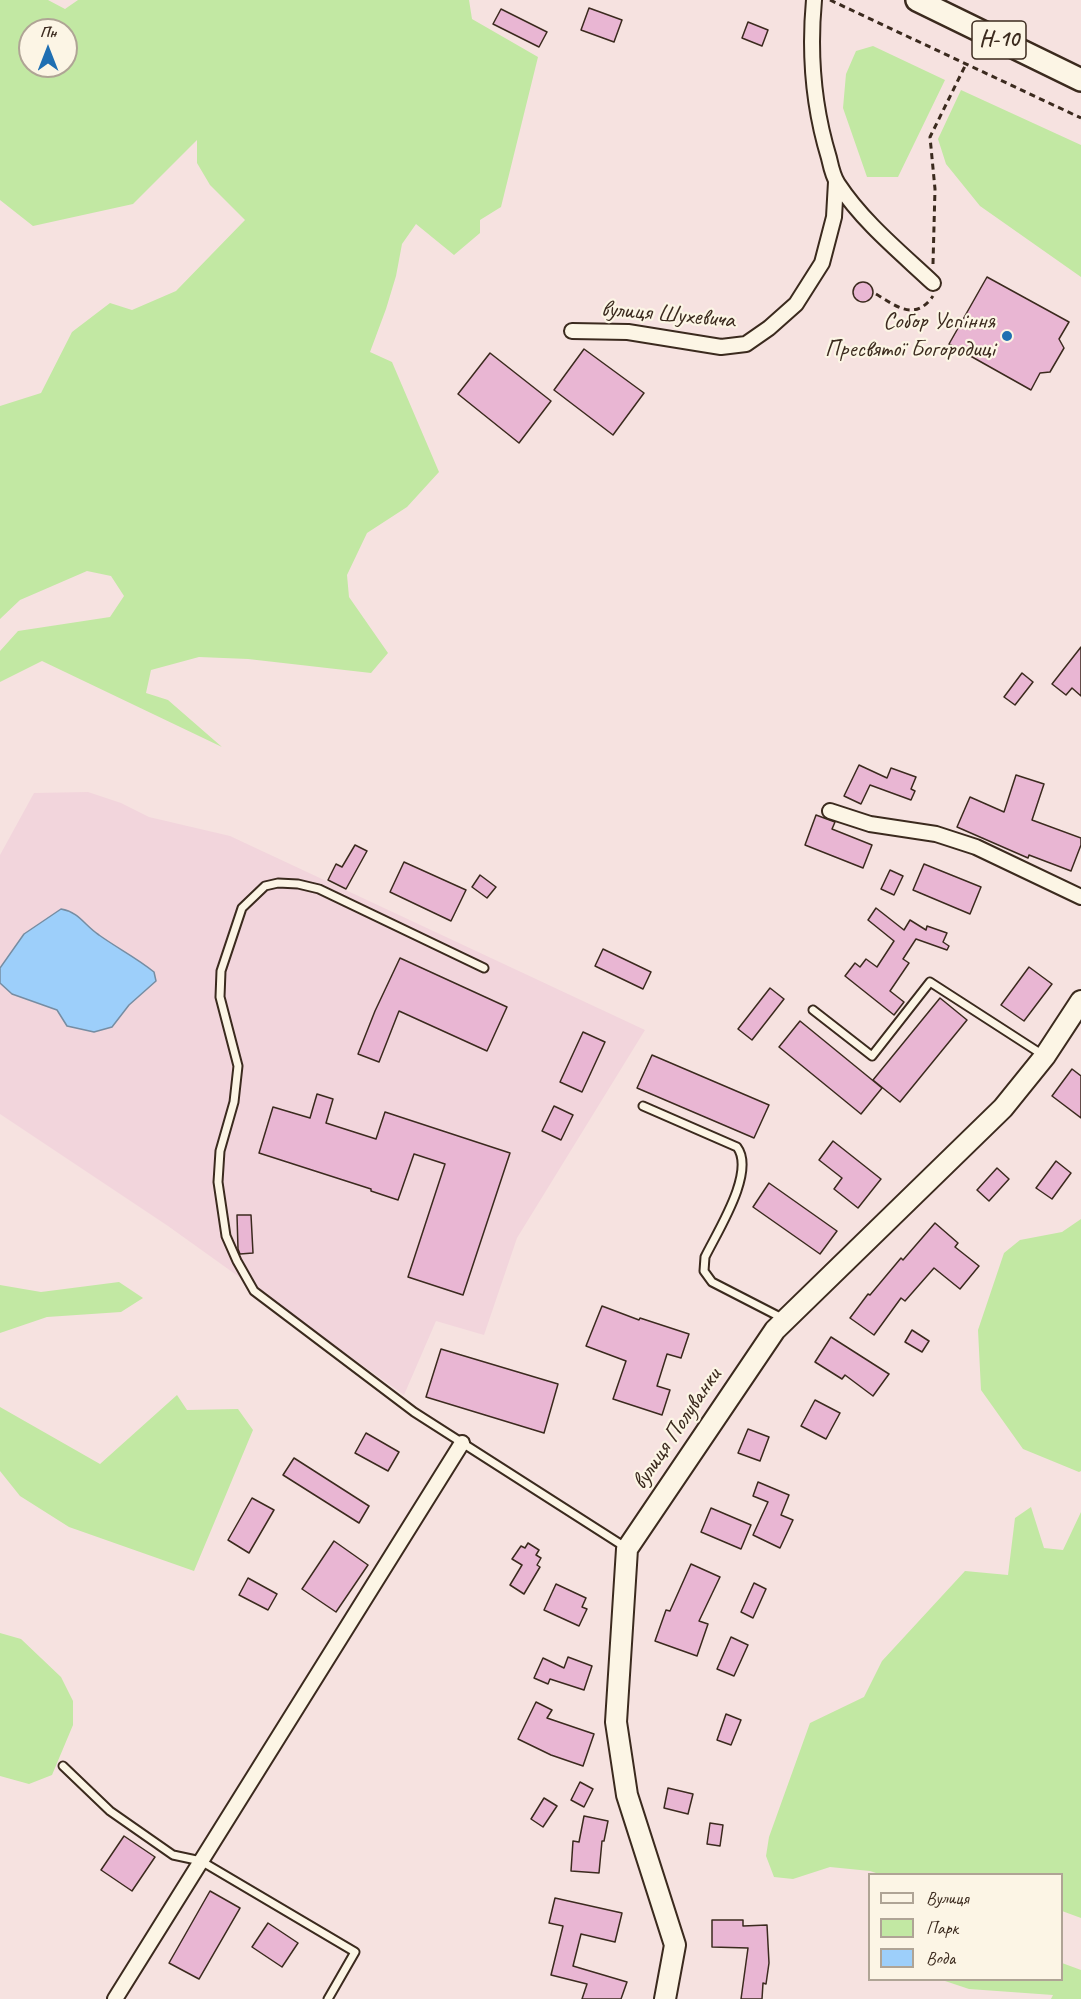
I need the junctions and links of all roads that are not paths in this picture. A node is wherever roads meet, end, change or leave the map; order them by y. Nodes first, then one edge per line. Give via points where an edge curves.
1 (814, 0) edge
2 (917, 0) edge
3 (1081, 80) edge
4 (836, 182) junction
5 (933, 283) road end
6 (572, 332) dead end
7 (830, 811) dead end
8 (1081, 897) edge
9 (484, 968) dead end
10 (1081, 1001) edge
11 (813, 1010) dead end
12 (1045, 1056) junction
13 (643, 1106) dead end
14 (786, 1321) junction
15 (462, 1443) junction
16 (627, 1549) junction
17 (63, 1766) dead end
18 (201, 1861) junction
19 (115, 1999) edge
20 (328, 1999) edge
21 (664, 1999) edge

1 - 4 street, вулиця Шухевича via 813,84
2 - 3 main road, Н-10
4 - 5 street, вулиця Шухевича via 870,223
4 - 6 street, вулиця Шухевича via 834,217 822,263 796,304 746,344 721,347 628,332
7 - 8 street via 870,824 936,834 976,847
9 - 15 lane via 319,889 278,883 265,886 242,908 221,971 220,997 238,1066 234,1102 220,1151 218,1182 226,1236 237,1261 254,1291 414,1412
10 - 12 street, вулиця Полуванки
11 - 12 lane via 872,1056 930,982
12 - 14 street, вулиця Полуванки via 1003,1108
13 - 14 lane via 737,1147 742,1154 742,1178 705,1257 704,1272 712,1282
14 - 16 street, вулиця Полуванки via 775,1330
15 - 16 lane
15 - 18 street
16 - 21 street via 616,1722 627,1795 675,1945
17 - 18 lane via 111,1811 173,1855
18 - 19 street
18 - 20 lane via 355,1952

